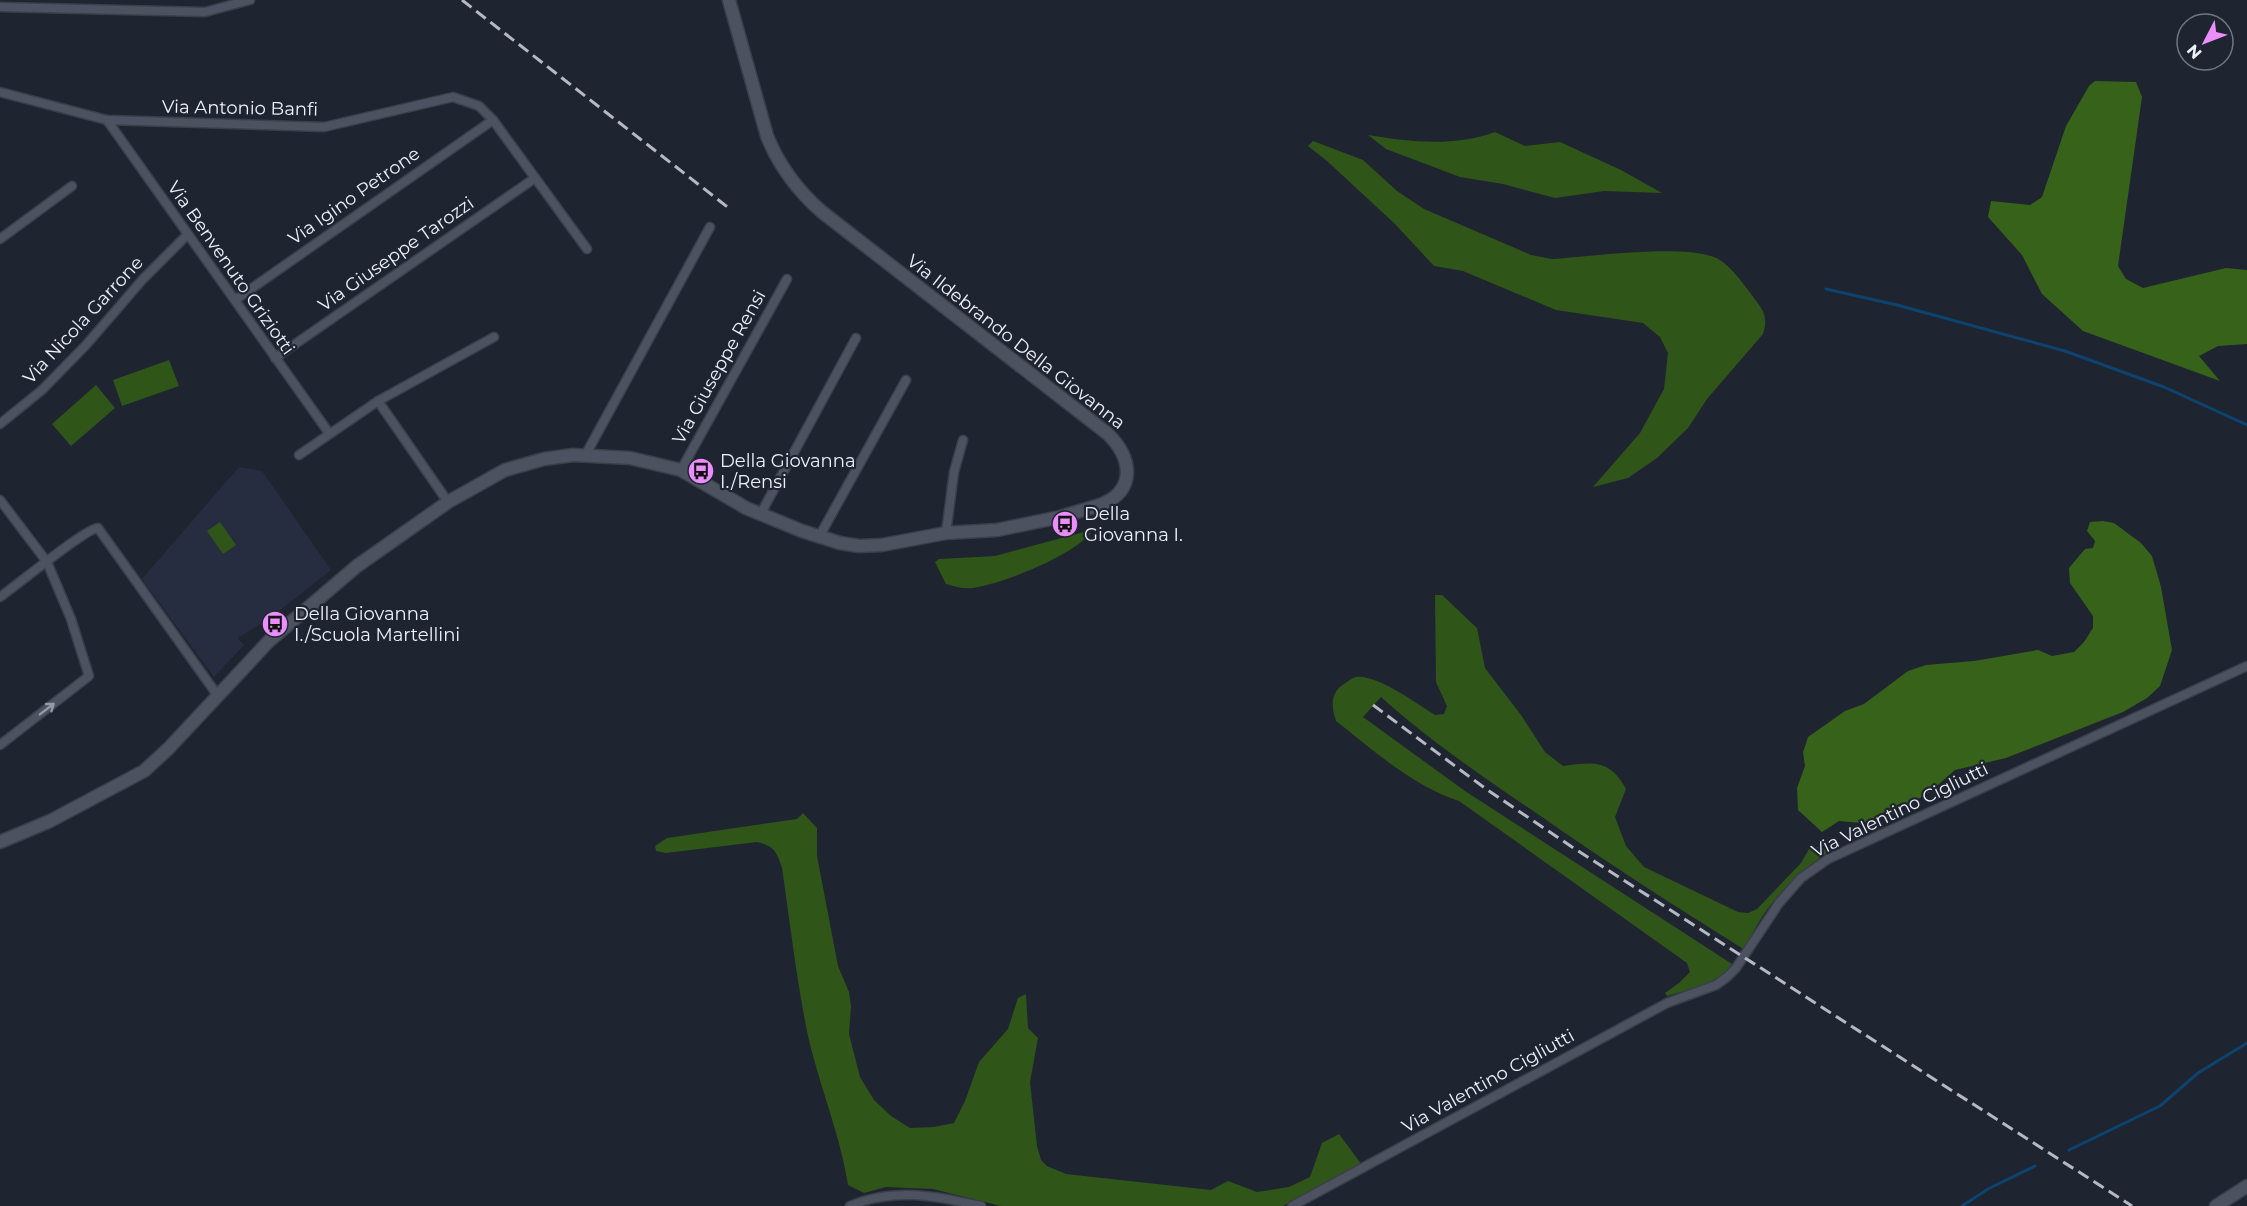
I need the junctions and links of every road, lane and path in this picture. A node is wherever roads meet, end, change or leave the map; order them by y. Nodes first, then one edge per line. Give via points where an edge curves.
1 (207, 0) edge
2 (249, 0) edge
3 (729, 0) edge
4 (0, 7) edge
5 (205, 12) junction
6 (0, 92) edge
7 (107, 120) junction
8 (493, 120) junction
9 (535, 178) junction
10 (72, 186) dead end
11 (710, 228) dead end
12 (187, 235) junction
13 (0, 239) edge
14 (586, 249) dead end
15 (787, 279) dead end
16 (235, 300) junction
17 (494, 337) dead end
18 (856, 338) dead end
19 (275, 358) junction
20 (906, 380) dead end
21 (378, 401) junction
22 (0, 424) edge
23 (329, 434) junction
24 (963, 440) dead end
25 (299, 454) dead end
26 (586, 454) junction
27 (681, 470) junction
28 (0, 500) edge
29 (448, 502) junction
30 (760, 514) junction
31 (946, 532) junction
32 (819, 537) junction
33 (47, 562) junction
34 (0, 597) edge
35 (2247, 666) edge
36 (218, 696) junction
37 (0, 745) edge
38 (0, 842) edge
39 (2247, 1186) edge
40 (850, 1206) edge
41 (981, 1206) edge
42 (1292, 1206) edge
43 (2216, 1206) edge

1 - 5 street
2 - 5 street
3 - 31 street, Via Ildebrando Della Giovanna via 773,150 802,192 863,245 1105,432 1124,454 1128,469 1125,483 1108,502 1013,527
4 - 5 street
6 - 7 street, Via Antonio Banfi
7 - 8 street, Via Antonio Banfi via 324,127 453,97 479,106
7 - 12 street, Via Benvenuto Griziotti
8 - 9 street, Via Antonio Banfi
8 - 16 street, Via Igino Petrone
9 - 14 street, Via Antonio Banfi
9 - 19 street, Via Giuseppe Tarozzi
10 - 13 street
11 - 26 street
12 - 16 street, Via Benvenuto Griziotti
12 - 22 street, Via Nicola Garrone via 42,390
15 - 27 street, Via Giuseppe Rensi
16 - 19 street, Via Benvenuto Griziotti
17 - 21 street
18 - 30 street
19 - 23 street, Via Benvenuto Griziotti
20 - 32 street
21 - 23 street
21 - 29 street
23 - 25 street
24 - 31 street via 954,472
26 - 27 street, Via Ildebrando Della Giovanna via 630,458
26 - 29 street, Via Ildebrando Della Giovanna via 544,459 505,470
27 - 30 street, Via Ildebrando Della Giovanna
28 - 33 street
29 - 36 street, Via Ildebrando Della Giovanna via 357,567 268,641
30 - 32 street, Via Ildebrando Della Giovanna
31 - 32 street, Via Ildebrando Della Giovanna via 872,546
33 - 34 street
33 - 36 street via 85,533 98,528
37 -> 33 street via 89,676
35 - 42 street, Via Valentino Cigliutti via 1828,859 1801,878 1779,903 1736,968 1716,986 1667,1002
36 - 38 street, Via Ildebrando Della Giovanna via 144,771 50,821
39 - 43 street
40 - 41 street via 904,1194

